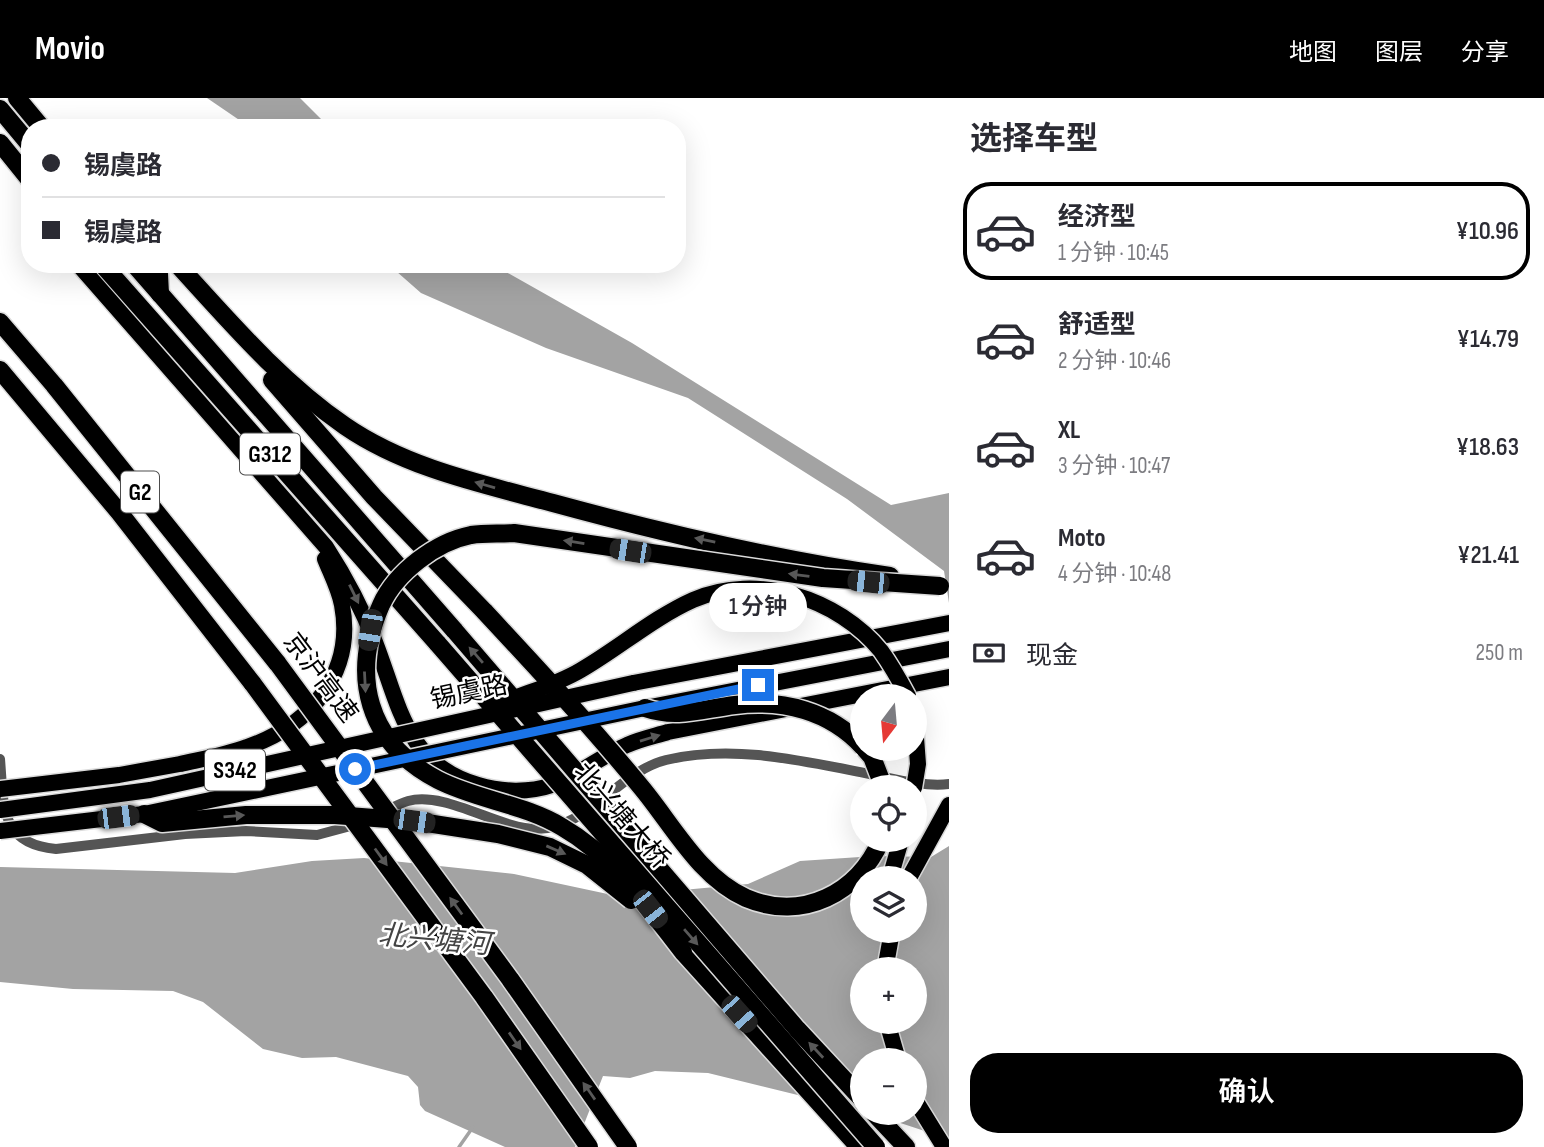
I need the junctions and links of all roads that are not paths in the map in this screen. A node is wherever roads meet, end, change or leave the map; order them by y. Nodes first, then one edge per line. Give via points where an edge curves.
1 (17, 98) edge
2 (0, 108) edge
3 (34, 119) edge
4 (21, 134) edge
5 (0, 143) edge
6 (21, 169) edge
7 (86, 273) edge
8 (110, 273) edge
9 (142, 273) edge
10 (158, 273) edge
11 (185, 273) edge
12 (194, 283) junction
13 (160, 294) junction
14 (0, 322) edge
15 (0, 370) edge
16 (316, 538) junction
17 (945, 587) edge
18 (949, 623) edge
19 (949, 649) edge
20 (941, 679) edge
21 (901, 684) edge
22 (645, 708) junction
23 (468, 718) junction
24 (850, 733) edge
25 (0, 759) edge
26 (949, 784) edge
27 (0, 789) edge
28 (949, 805) edge
29 (0, 810) edge
30 (144, 814) junction
31 (0, 831) edge
32 (876, 852) edge
33 (916, 866) edge
34 (683, 952) junction
35 (850, 1086) edge
36 (927, 1119) edge
37 (885, 1125) edge
38 (589, 1147) edge
39 (628, 1147) edge
40 (859, 1147) edge
41 (876, 1147) edge
42 (906, 1147) edge
43 (944, 1147) edge

1 - 3 highway
2 - 4 highway
5 - 6 highway
7 - 16 main road
8 -> 41 highway, 北兴塘大桥 / G312, bridge
9 - 13 highway, G312
10 - 13 highway
11 - 12 highway
17 -> 12 highway via 641,527 403,458 346,427 289,384
12 - 32 highway, bridge via 236,339 374,497 641,786 705,868 745,898 771,905 799,905 825,899 849,886
35 -> 13 highway, 北兴塘大桥 / G312, bridge
39 -> 14 highway, 京沪高速 / G2, bridge via 278,664
15 -> 38 highway, G2, bridge via 119,512 253,684
16 -> 20 main road via 327,547 353,589 398,711 415,743 435,765 459,780 490,789 551,785 627,745 668,732
16 - 27 main road, bridge via 343,614 342,643 327,689 314,707 274,736 246,748 109,777
17 -> 34 highway, bridge via 823,578 513,533 470,536 436,549 410,568 384,600 370,630 364,665 366,696 376,721 410,763 439,781 531,812 601,852
18 - 23 main road, 锡虞路, bridge
19 - 22 main road, 锡虞路, bridge
21 - 23 main road, bridge via 880,650 831,609 798,596 732,590 696,599 579,672
22 - 24 highway, bridge via 666,715 738,704 780,705 823,715
22 - 30 main road, 锡虞路, bridge
23 - 29 main road, 锡虞路 / S342, bridge via 150,790
25 - 26 street via 6,826 17,839 37,848 56,849 185,834 317,835 346,830 410,800 435,801 536,829 578,816 639,771 704,752 752,754 904,781
28 - 33 main road
30 - 31 main road, 锡虞路, bridge
30 -> 34 highway, bridge via 162,823 246,815 414,821 550,847 586,865 622,892
34 - 40 highway
36 - 43 main road
37 - 42 highway

